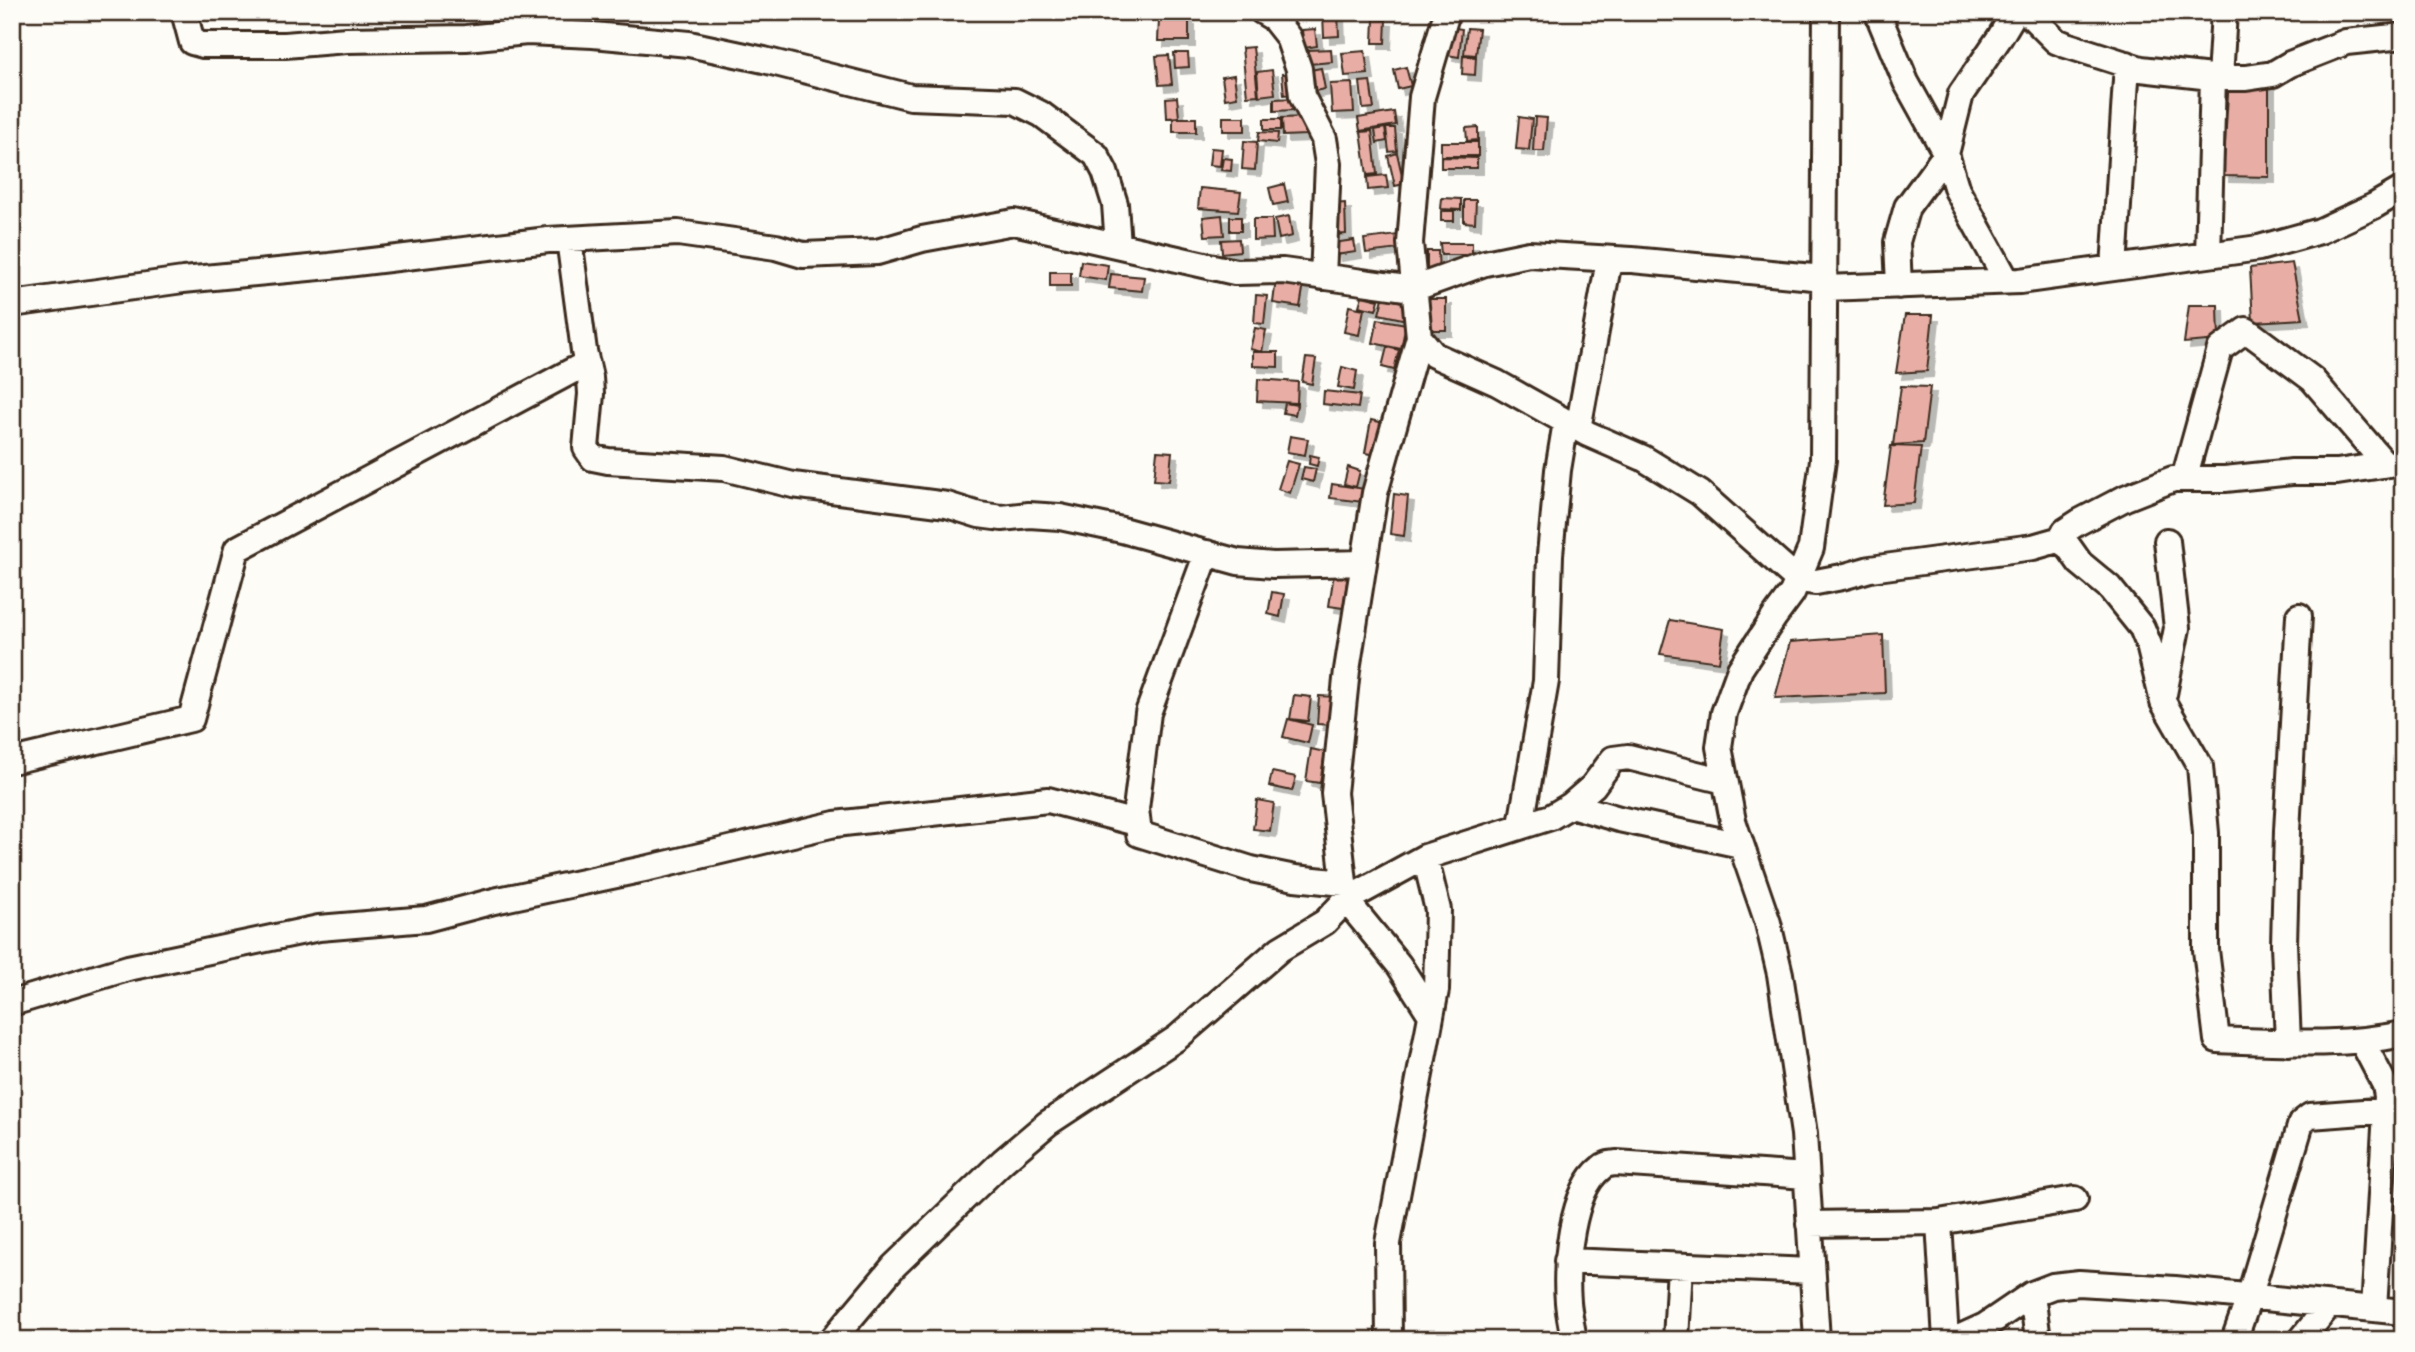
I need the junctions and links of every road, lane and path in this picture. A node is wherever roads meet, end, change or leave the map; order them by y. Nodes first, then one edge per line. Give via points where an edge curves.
1 (184, 12) edge
2 (1263, 12) edge
3 (1447, 12) edge
4 (1826, 12) edge
5 (1877, 12) edge
6 (2015, 12) edge
7 (2027, 12) edge
8 (2224, 12) edge
9 (2403, 36) edge
10 (2127, 64) junction
11 (2216, 78) junction
12 (1946, 154) junction
13 (2403, 189) edge
14 (569, 239) junction
15 (1118, 245) junction
16 (2208, 255) junction
17 (1616, 260) junction
18 (2114, 268) junction
19 (1323, 277) junction
20 (2007, 281) junction
21 (1824, 283) junction
22 (1899, 286) junction
23 (1413, 289) junction
24 (12, 304) edge
25 (1419, 337) junction
26 (587, 363) junction
27 (1572, 425) junction
28 (2394, 463) edge
29 (2184, 479) junction
30 (2060, 541) junction
31 (2167, 541) dead end
32 (1207, 553) junction
33 (1364, 563) junction
34 (1798, 580) junction
35 (2299, 616) dead end
36 (2163, 702) junction
37 (12, 761) edge
38 (1725, 780) junction
39 (1570, 805) junction
40 (1136, 823) junction
41 (1521, 825) junction
42 (1741, 845) junction
43 (1425, 857) junction
44 (1345, 892) junction
45 (12, 1003) edge
46 (1431, 1015) junction
47 (2403, 1034) edge
48 (2362, 1041) junction
49 (2288, 1043) junction
50 (2395, 1110) edge
51 (1806, 1176) junction
52 (2075, 1199) dead end
53 (1939, 1222) junction
54 (1810, 1224) junction
55 (1567, 1261) junction
56 (1680, 1266) junction
57 (1811, 1271) junction
58 (2032, 1294) junction
59 (2249, 1298) junction
60 (2329, 1305) junction
61 (2374, 1309) junction
62 (2403, 1312) edge
63 (838, 1333) edge
64 (819, 1340) edge
65 (1390, 1340) edge
66 (1574, 1340) edge
67 (1676, 1340) edge
68 (1817, 1340) edge
69 (1946, 1340) edge
70 (1954, 1340) edge
71 (2038, 1340) edge
72 (2234, 1340) edge
73 (2301, 1340) edge

1 - 15 street via 192,41 203,45 466,38 527,32 593,35 689,44 911,97 1015,101 1041,114 1096,155 1115,204
2 - 19 street via 1288,37 1302,96 1324,139 1328,164
3 - 23 street via 1422,97 1410,243
4 - 21 street
5 - 12 street via 1906,82
6 - 12 street via 1961,94
7 - 10 street via 2056,41
8 - 11 street
9 - 11 street via 2346,42 2273,74
10 - 11 street
10 - 18 street
11 - 16 street
12 - 20 street via 1957,190
12 - 22 street via 1908,207 1897,242
13 - 16 street via 2320,232
14 - 15 street via 678,233 803,255 877,251 1014,222
14 - 24 street via 183,280
14 - 26 street
15 - 19 street via 1235,272 1283,271
16 - 18 street
17 - 21 street
17 - 23 street via 1529,254 1485,263
17 - 27 street via 1608,267
18 - 20 street
19 - 23 street
20 - 22 street
21 - 22 street
21 - 34 street via 1822,460 1811,548
23 - 25 street
25 - 27 street via 1434,355 1497,383
25 - 33 street via 1376,493
26 - 32 street via 591,394 586,448 593,458 724,468 793,485 947,505 1002,518 1060,517
26 - 37 street via 237,549 191,719
27 - 34 street via 1643,458 1700,493
27 - 41 street via 1558,470 1546,681
28 - 29 street via 2337,472
28 - 29 street via 2312,379 2246,330 2220,349
29 - 30 street via 2125,498 2065,531
30 - 34 street via 1870,569 1816,582
30 - 36 street via 2109,587 2142,628
31 - 36 street via 2177,628
32 - 33 street via 1273,565
32 - 40 street via 1148,713
33 - 44 street via 1334,793
34 - 38 street via 1740,669 1724,713 1719,747
35 - 49 street via 2286,844
36 - 49 street via 2200,766 2206,833 2206,950 2217,1040
38 - 39 street via 1628,757 1614,759
38 - 42 street
39 - 41 street via 1551,817
39 - 42 street
40 - 44 street via 1139,834 1149,838
40 - 45 street via 1048,800 835,824 426,919 319,928 128,968
41 - 43 street
42 - 51 street via 1780,974
43 - 44 street
43 - 46 street via 1438,910
44 - 46 street
44 - 63 street via 1325,922 1280,949 1177,1038 1039,1130 1003,1161 894,1266
46 - 65 street via 1388,1243
47 - 48 street
48 - 49 street
48 - 50 street
50 - 59 street via 2310,1115 2301,1123
50 - 61 street
51 - 54 street
51 - 55 street via 1603,1165 1591,1177 1577,1209
52 - 53 street
53 - 54 street
53 - 69 street
54 - 57 street
55 - 56 street
55 - 66 street via 1567,1303
56 - 57 street
56 - 67 street
57 - 68 street
58 - 59 street via 2079,1283
58 - 70 street
58 - 71 street
59 - 60 street
59 - 72 street
60 - 61 street
60 - 73 street
61 - 62 street
63 - 64 street

